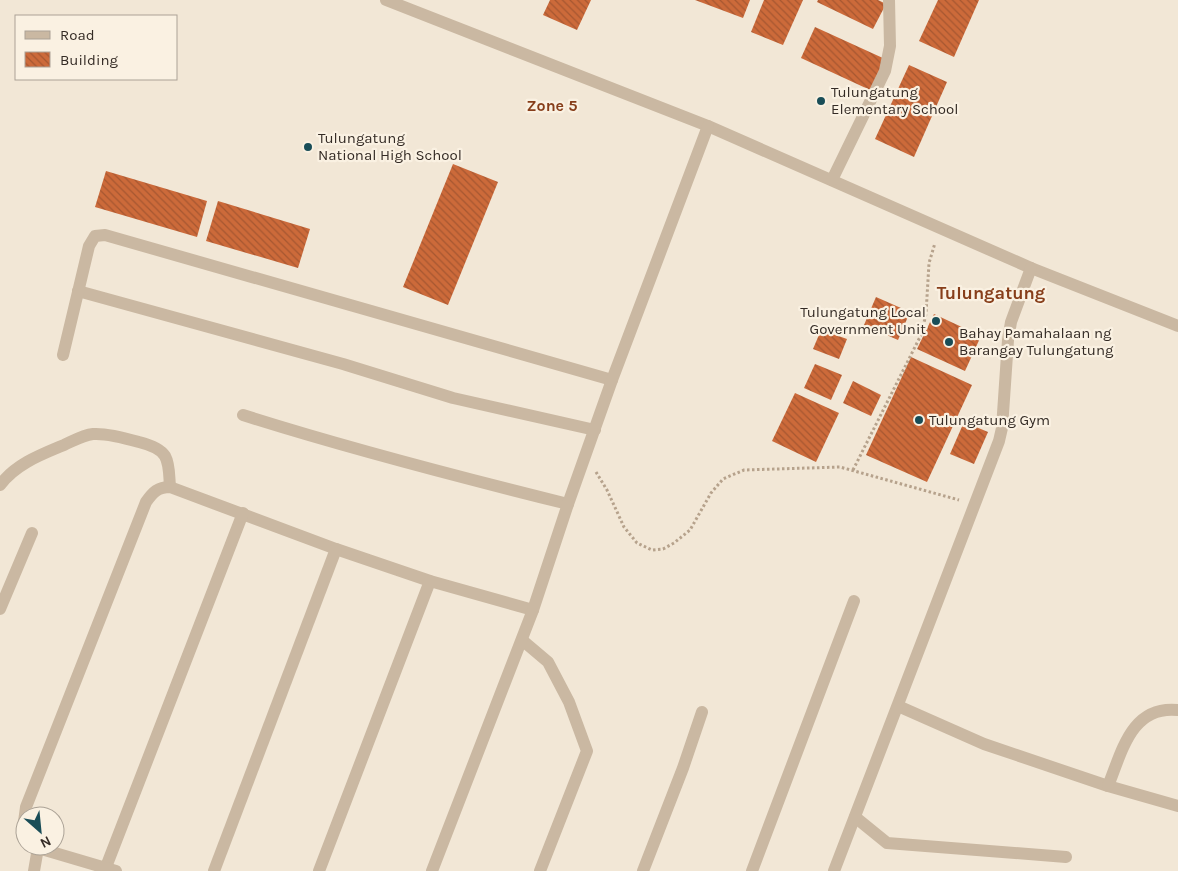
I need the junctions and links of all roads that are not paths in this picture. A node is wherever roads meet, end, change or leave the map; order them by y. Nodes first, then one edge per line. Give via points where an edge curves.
1 (386, 0) edge
2 (889, 0) edge
3 (708, 126) junction
4 (832, 180) junction
5 (1031, 268) junction
6 (78, 291) junction
7 (1178, 326) edge
8 (64, 355) dead end
9 (612, 380) junction
10 (243, 415) dead end
11 (595, 430) junction
12 (0, 485) edge
13 (170, 487) junction
14 (568, 504) junction
15 (243, 513) junction
16 (32, 533) dead end
17 (336, 549) junction
18 (430, 581) junction
19 (2, 601) edge
20 (854, 601) dead end
21 (533, 610) junction
22 (522, 640) junction
23 (898, 706) junction
24 (1178, 710) edge
25 (702, 712) dead end
26 (1108, 786) junction
27 (1177, 805) edge
28 (26, 806) edge
29 (855, 817) junction
30 (65, 855) edge
31 (36, 856) edge
32 (1066, 857) dead end
33 (111, 869) edge
34 (34, 871) edge
35 (214, 871) edge
36 (319, 871) edge
37 (432, 871) edge
38 (540, 871) edge
39 (643, 871) edge
40 (752, 871) edge
41 (834, 871) edge

1 - 3 street
2 - 4 street via 890,46 884,71
3 - 4 street
3 - 9 street
4 - 5 street
5 - 7 street
5 - 23 street via 1010,331 999,441
6 - 8 street
6 - 9 street via 89,246 96,236 105,235
6 - 11 street via 453,398
9 - 11 street
10 - 14 street via 310,436
11 - 14 street
12 - 13 street via 18,467 36,457 86,435 102,434 140,442 160,451 168,463
13 - 15 street
13 - 28 street via 161,487 146,502
14 - 21 street
15 - 17 street
15 - 33 street
16 - 19 street
17 - 18 street
17 - 35 street
18 - 21 street
18 - 36 street
20 - 40 street
21 - 22 street
22 - 37 street
22 - 38 street via 548,662 569,702 587,751
23 - 26 street via 984,744
23 - 29 street
24 - 26 street via 1156,712 1140,720 1128,736
25 - 39 street
26 - 27 street
29 - 32 street via 887,843
29 - 41 street
30 - 33 street
31 - 34 street

